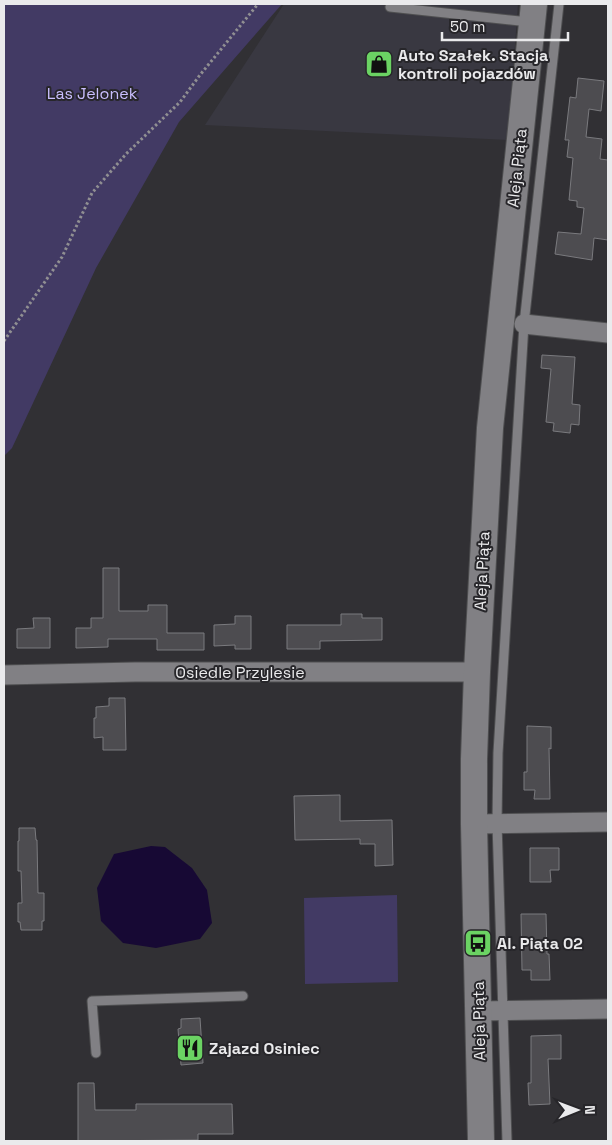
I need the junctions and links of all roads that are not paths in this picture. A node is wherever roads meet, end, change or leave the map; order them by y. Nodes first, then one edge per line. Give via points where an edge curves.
1 (559, 4) edge
2 (390, 7) dead end
3 (533, 13) edge
4 (524, 324) junction
5 (608, 332) edge
6 (477, 672) junction
7 (4, 675) edge
8 (608, 822) edge
9 (486, 824) junction
10 (243, 996) dead end
11 (608, 1008) edge
12 (491, 1010) junction
13 (96, 1053) dead end
14 (481, 1141) edge
15 (507, 1141) edge

1 - 4 lane
2 - 3 lane
3 - 6 street, Aleja Piąta via 490,428
4 - 5 street
4 - 9 lane via 498,743
6 - 7 street, Osiedle Przylesie
6 - 9 street, Aleja Piąta via 474,759
8 - 9 street
9 - 12 street, Aleja Piąta
10 - 13 lane via 92,1001
11 - 12 street
12 - 14 street, Aleja Piąta
12 - 15 lane

